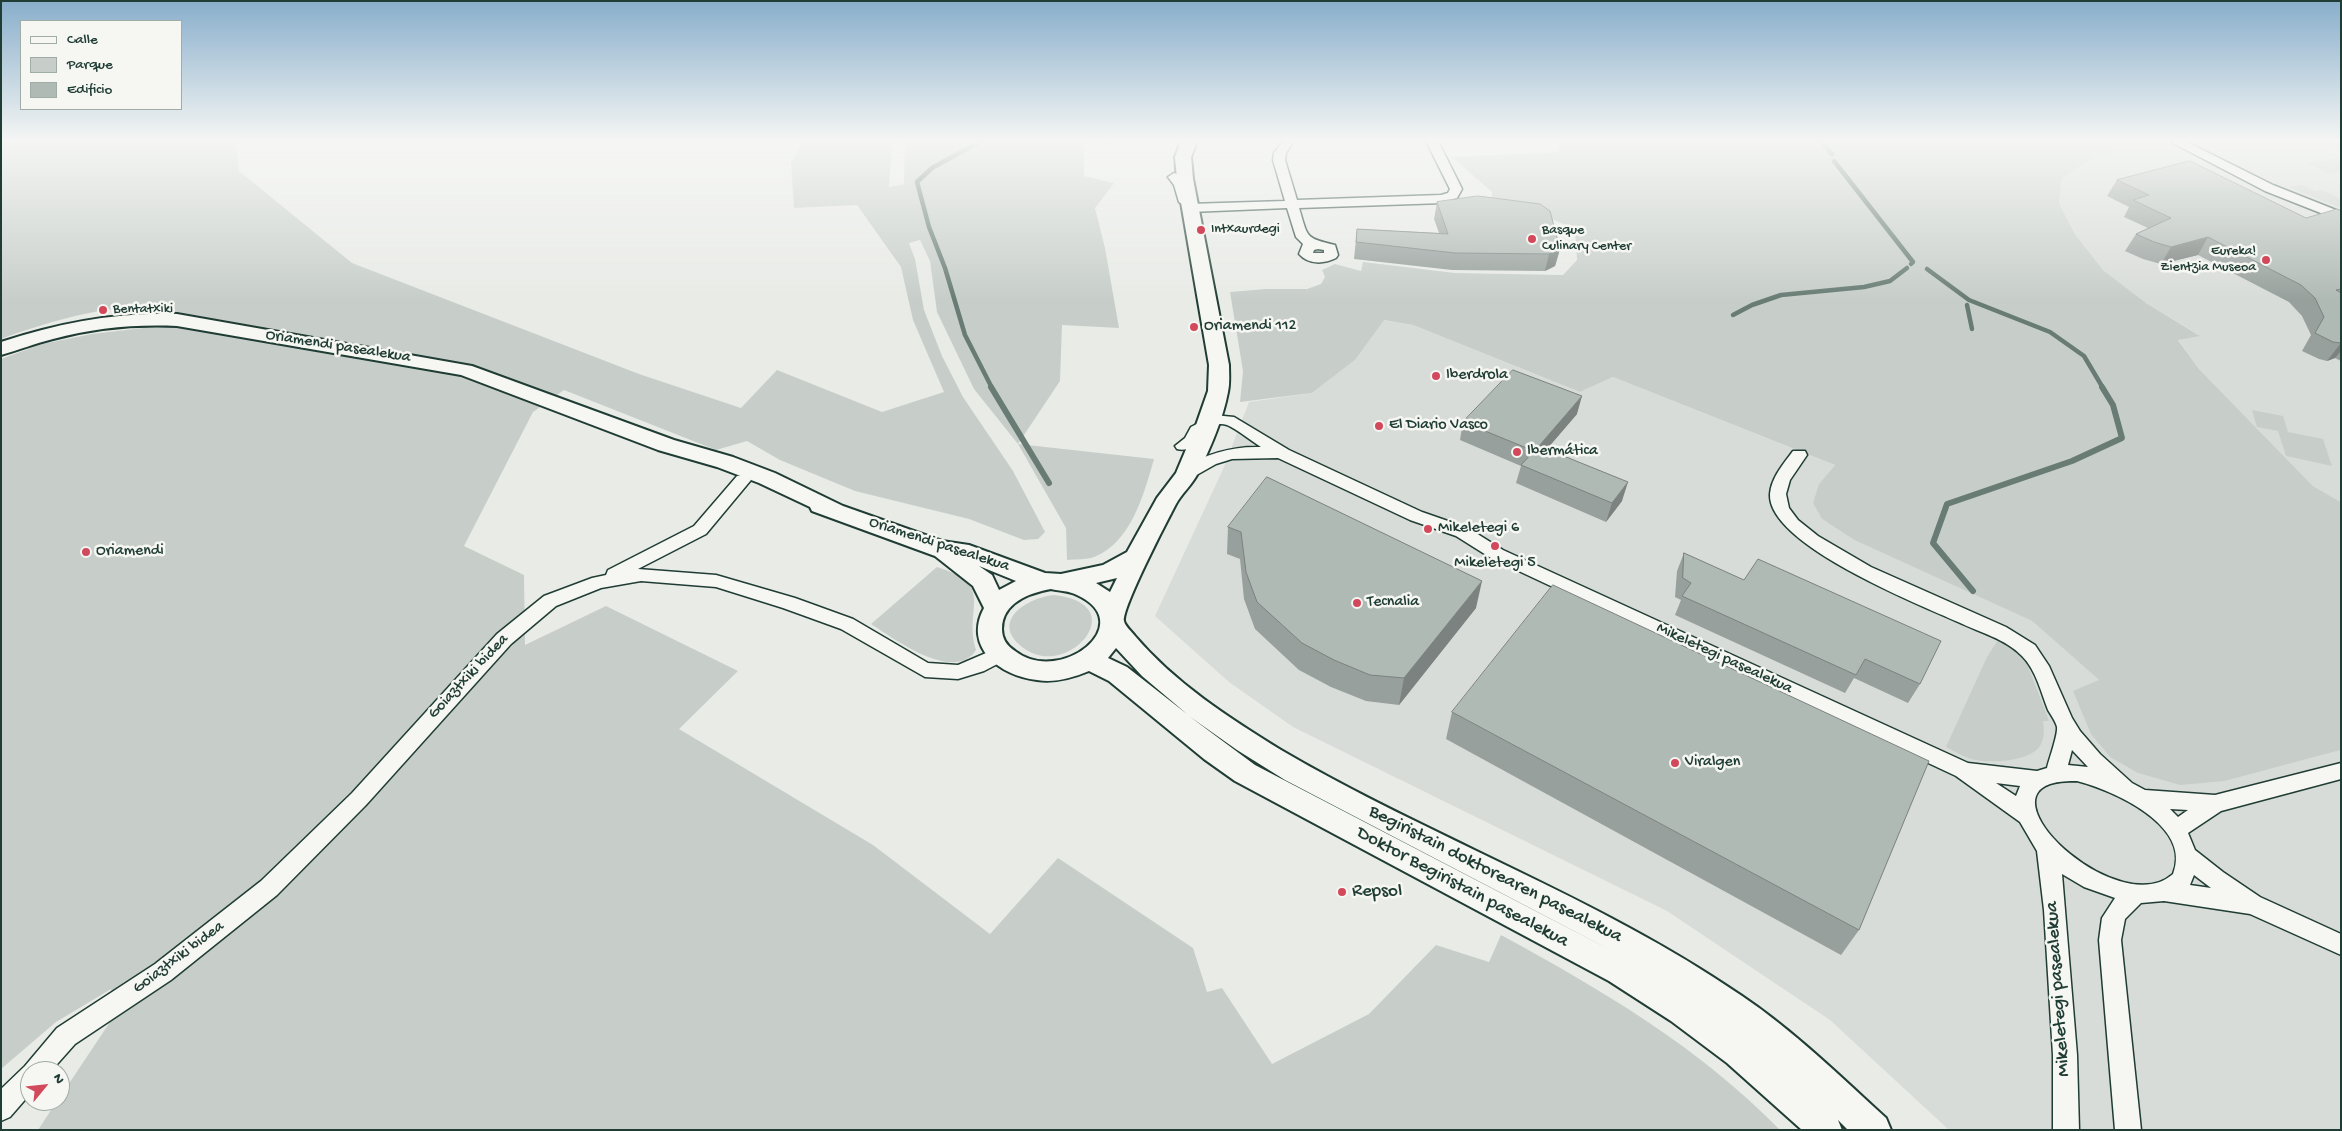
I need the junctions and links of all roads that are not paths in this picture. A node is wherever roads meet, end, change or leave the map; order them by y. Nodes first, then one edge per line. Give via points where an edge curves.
1 (1177, 194) edge
2 (1182, 194) edge
3 (1188, 194) edge
4 (1290, 194) edge
5 (1454, 194) edge
6 (2283, 194) edge
7 (1293, 204) junction
8 (1190, 208) junction
9 (2341, 217) edge
10 (1182, 226) junction
11 (1312, 245) dead end
12 (1, 349) edge
13 (1218, 390) junction
14 (1207, 425) junction
15 (1247, 430) junction
16 (666, 445) junction
17 (1184, 446) junction
18 (1283, 454) junction
19 (1800, 456) dead end
20 (1187, 472) junction
21 (743, 480) junction
22 (1168, 498) junction
23 (834, 510) junction
24 (939, 549) junction
25 (1136, 558) junction
26 (598, 582) junction
27 (1055, 582) junction
28 (996, 608) junction
29 (1113, 620) junction
30 (1000, 654) junction
31 (1090, 660) junction
32 (2067, 727) junction
33 (1962, 770) junction
34 (2341, 771) edge
35 (2048, 777) junction
36 (2124, 787) junction
37 (2143, 798) junction
38 (2214, 804) junction
39 (2028, 816) junction
40 (2177, 832) junction
41 (2048, 850) junction
42 (2187, 856) junction
43 (2164, 891) junction
44 (2137, 894) junction
45 (2252, 904) junction
46 (2341, 945) edge
47 (44, 1061) edge
48 (20, 1087) edge
49 (1, 1108) edge
50 (1825, 1130) edge
51 (1874, 1130) edge
52 (2066, 1130) edge
53 (2128, 1130) edge

1 - 10 main road
2 - 8 street
3 - 8 main road
4 - 7 street
5 - 7 street via 1443,199
6 - 9 street
7 - 8 street
7 - 11 street via 1302,236
8 - 10 street
8 - 13 main road via 1219,364
10 - 17 main road via 1206,378
12 - 16 main road, Oriamendi pasealekua via 50,333 103,322 153,318 177,320 465,370
13 - 14 main road
13 - 15 street, Mikeletegi pasealekua via 1226,406
14 - 15 street, Mikeletegi pasealekua via 1214,420 1229,420
14 - 17 street via 1197,430
14 - 20 main road
15 - 18 street, Mikeletegi pasealekua
16 - 21 main road, Oriamendi pasealekua
16 - 23 main road, Oriamendi pasealekua via 767,478
17 - 22 main road via 1171,470 1166,488
18 - 20 street, Mikeletegi pasealekua via 1238,451 1204,461
18 - 33 street, Mikeletegi pasealekua via 1435,524 1457,539 1486,548
19 - 32 street via 1784,473 1778,492 1780,508 1790,522 1812,541 1847,561 1900,589 2011,638 2029,651
20 - 22 main road
21 - 23 main road, Oriamendi pasealekua
21 - 26 street via 700,530
22 - 25 main road
23 - 24 main road, Oriamendi pasealekua
24 - 27 main road, Oriamendi pasealekua via 969,553
24 - 28 main road, Oriamendi pasealekua via 983,581
25 - 27 main road via 1109,572
25 - 29 main road
26 - 30 street, Goiaztxiki bidea via 641,575 716,581 847,624 926,670 958,672
26 - 47 street, Goiaztxiki bidea via 550,601 504,639 359,799 270,888 163,972 66,1036
27 - 28 main road via 1021,588
27 - 29 main road via 1082,585 1095,592 1105,601
28 - 30 main road via 989,635
29 - 31 main road via 1106,645
29 - 51 main road, Begiristain doktorearen pasealekua via 1148,666 1247,744 1320,785 1613,934 1731,1007 1799,1061
30 - 31 main road via 1019,667 1037,671 1056,672
31 - 50 main road, Doktor Begiristain pasealekua via 1118,674 1245,773 1620,971 1674,1005 1739,1052
32 - 35 street
32 - 36 street via 2089,757
33 - 35 street, Mikeletegi pasealekua
33 - 39 street, Mikeletegi pasealekua
34 - 38 street
35 - 36 street via 2077,773
35 - 39 street via 2030,789 2026,802
36 - 37 street
37 - 38 street
37 - 40 street
38 - 40 street via 2182,825
39 - 41 street via 2035,833
40 - 42 street
41 - 44 street via 2090,880
41 - 52 street, Mikeletegi pasealekua via 2063,1018
42 - 43 street via 2186,872 2178,884
42 - 45 street via 2215,880
43 - 44 street
43 - 45 street
44 - 53 street via 2119,907 2110,924
45 - 46 street
48 - 49 street

